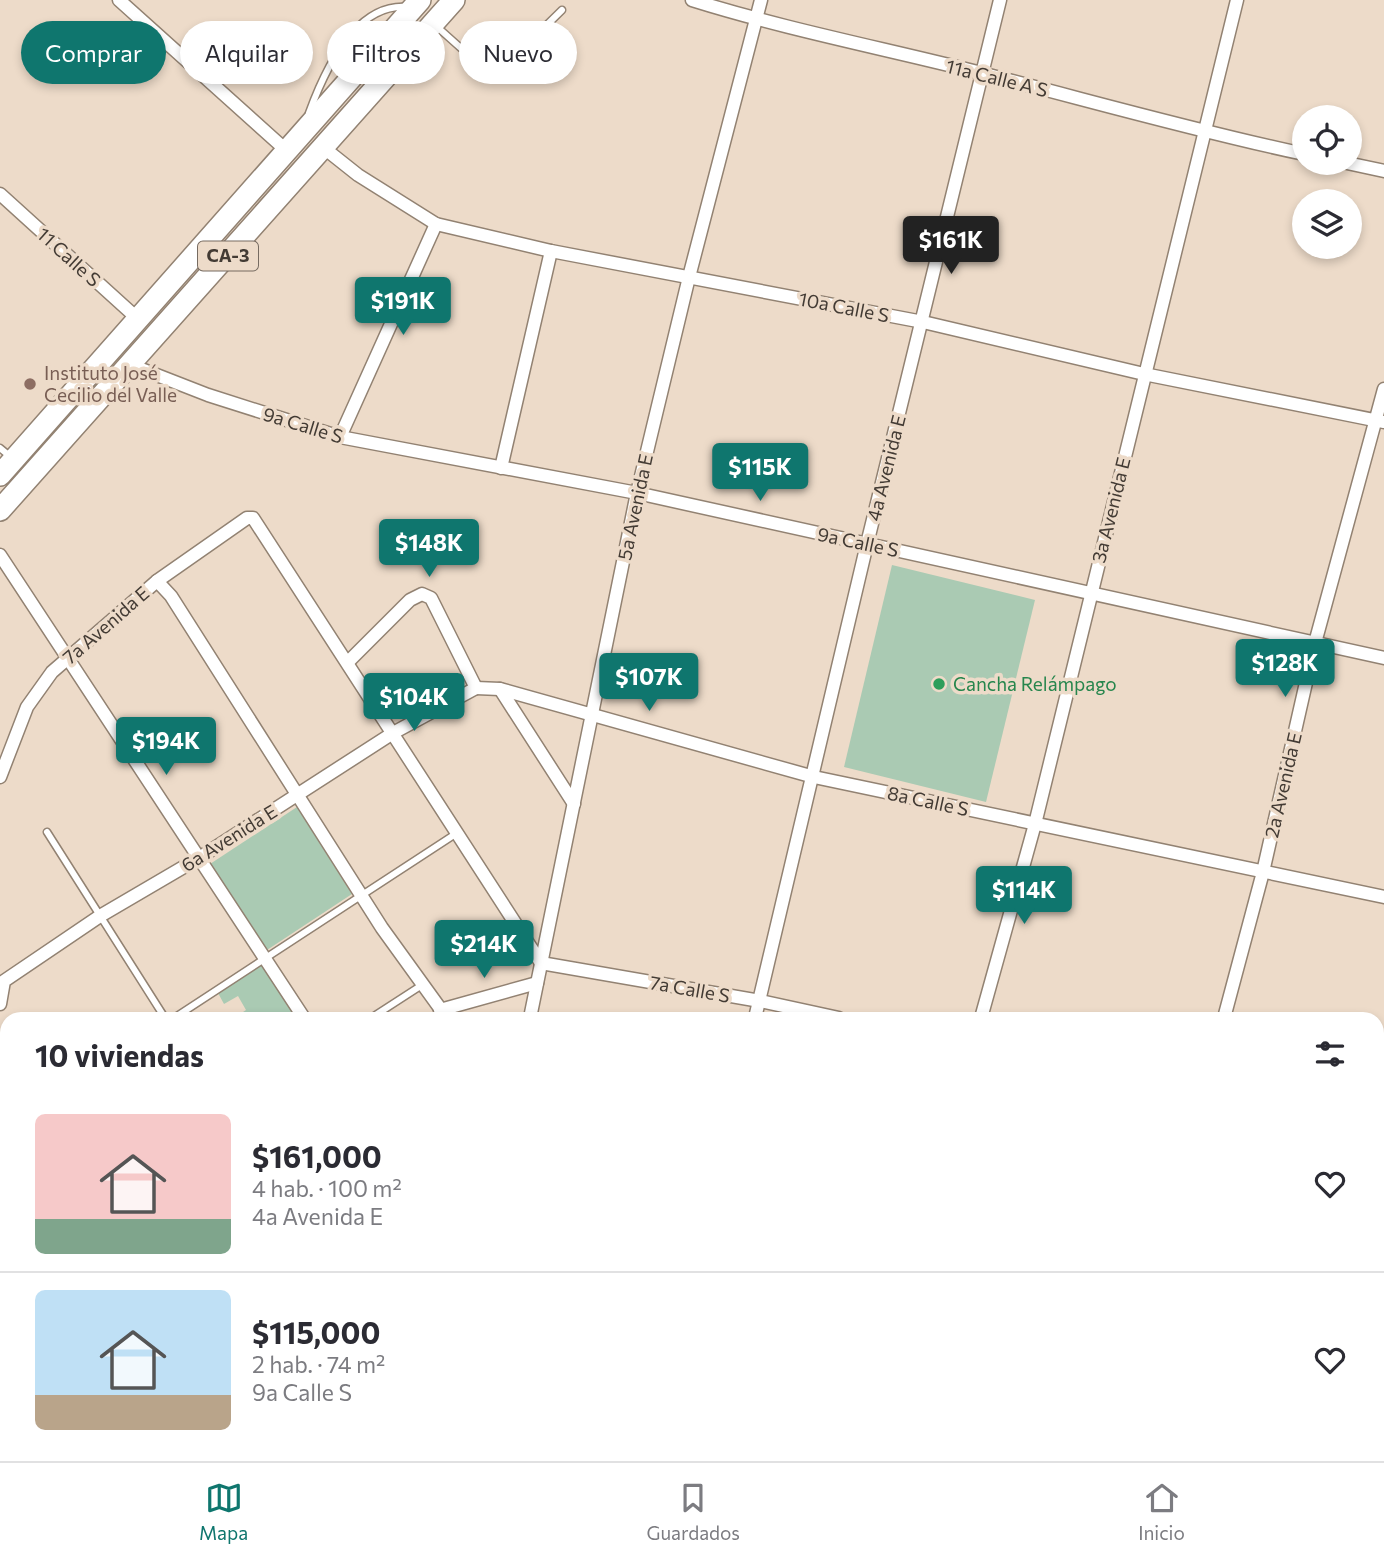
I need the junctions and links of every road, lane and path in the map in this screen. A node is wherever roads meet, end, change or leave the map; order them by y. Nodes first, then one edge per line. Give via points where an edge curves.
1 (119, 0) edge
2 (454, 0) edge
3 (692, 0) edge
4 (761, 0) edge
5 (1000, 0) edge
6 (1237, 0) edge
7 (420, 2) edge
8 (562, 10) dead end
9 (756, 20) junction
10 (431, 21) edge
11 (436, 21) edge
12 (445, 35) edge
13 (984, 73) junction
14 (380, 84) edge
15 (1205, 133) junction
16 (302, 134) junction
17 (324, 148) junction
18 (287, 151) junction
19 (1292, 151) edge
20 (1362, 166) edge
21 (1384, 171) edge
22 (0, 194) edge
23 (436, 224) junction
24 (551, 251) junction
25 (689, 277) junction
26 (138, 319) junction
27 (923, 322) junction
28 (131, 365) junction
29 (1144, 374) junction
30 (1384, 389) edge
31 (1380, 421) edge
32 (340, 437) junction
33 (5, 461) edge
34 (501, 468) junction
35 (637, 494) junction
36 (0, 510) edge
37 (867, 544) junction
38 (0, 555) edge
39 (157, 581) junction
40 (1091, 593) junction
41 (1315, 643) junction
42 (1384, 658) edge
43 (69, 659) junction
44 (348, 662) junction
45 (476, 688) junction
46 (499, 690) junction
47 (593, 714) junction
48 (393, 733) junction
49 (0, 777) edge
50 (814, 777) junction
51 (296, 795) junction
52 (574, 804) junction
53 (1035, 824) junction
54 (47, 832) dead end
55 (457, 833) junction
56 (199, 858) junction
57 (1263, 872) junction
58 (361, 896) junction
59 (1384, 897) edge
60 (100, 916) junction
61 (265, 959) junction
62 (541, 963) junction
63 (537, 983) junction
64 (423, 985) junction
65 (760, 1001) junction
66 (0, 1004) edge
67 (161, 1012) edge
68 (183, 1012) edge
69 (299, 1012) edge
70 (380, 1012) edge
71 (443, 1012) edge
72 (450, 1012) edge
73 (531, 1012) edge
74 (757, 1012) edge
75 (811, 1012) edge
76 (983, 1012) edge
77 (1226, 1012) edge

1 - 18 street
2 - 11 highway, CA-3
3 - 9 street, 11a Calle A S
4 - 9 street, 5a Avenida E
5 - 13 street, 4a Avenida E
6 - 15 street, 3a Avenida E
7 - 10 street
7 - 16 highway, CA-3
7 - 16 lane via 393,5 371,17 342,45 322,76
8 - 12 lane via 508,64 493,71
9 - 13 street, 11a Calle A S
9 - 25 street, 5a Avenida E
13 - 15 street, 11a Calle A S
13 - 27 street, 4a Avenida E
14 - 17 highway, CA-3
15 - 19 street, 11a Calle A S
15 - 29 street, 3a Avenida E
16 - 18 highway, CA-3
17 - 23 street, 10a Calle S
17 - 28 highway, CA-3
18 - 26 highway, CA-3
20 - 21 street
22 - 26 street, 11 Calle S
23 - 24 street, 10a Calle S
23 - 32 street
24 - 25 street, 10a Calle S
24 - 34 street
25 - 27 street, 10a Calle S
25 - 35 street, 5a Avenida E
26 - 33 highway, CA-3
27 - 29 street, 10a Calle S
27 - 37 street, 4a Avenida E
28 - 32 street, 9a Calle S
28 - 36 highway, CA-3
29 - 31 street, 10a Calle S
29 - 40 street, 3a Avenida E
30 - 31 street, 2a Avenida E
31 - 41 street, 2a Avenida E
32 - 34 street, 9a Calle S
34 - 35 street, 9a Calle S
35 - 37 street, 9a Calle S
35 - 47 street, 5a Avenida E
37 - 40 street, 9a Calle S
37 - 50 street, 4a Avenida E
38 - 43 street
39 - 43 street, 7a Avenida E
39 - 44 street, 7a Avenida E via 247,518 257,522
39 - 51 street via 171,596
40 - 41 street, 9a Calle S
40 - 53 street, 3a Avenida E
41 - 42 street, 9a Calle S
41 - 57 street, 2a Avenida E
43 - 49 street, 7a Avenida E via 52,672 27,707
43 - 56 street
44 - 45 street via 410,600 422,594 432,598
44 - 48 street
45 - 46 street, 8a Calle S
45 - 48 street, 6a Avenida E
46 - 47 street, 8a Calle S
46 - 52 street
47 - 50 street, 8a Calle S
47 - 52 street, 5a Avenida E
48 - 51 street, 6a Avenida E
48 - 55 street
50 - 53 street, 8a Calle S
50 - 65 street, 4a Avenida E
51 - 56 street, 6a Avenida E
51 - 58 street
52 - 62 street, 5a Avenida E
53 - 57 street, 8a Calle S
53 - 76 street, 3a Avenida E
54 - 60 lane
55 - 58 lane
55 - 62 street
56 - 60 street, 6a Avenida E
56 - 61 street
57 - 59 street, 8a Calle S
57 - 77 street, 2a Avenida E
58 - 61 lane
58 - 64 street
60 - 66 street, 6a Avenida E via 4,981
60 - 67 lane
61 - 68 lane
61 - 69 street
62 - 63 street, 5a Avenida E
62 - 65 street, 7a Calle S
63 - 72 street
63 - 73 street, 5a Avenida E
64 - 70 lane
64 - 71 street
65 - 74 street, 4a Avenida E
65 - 75 street, 7a Calle S

